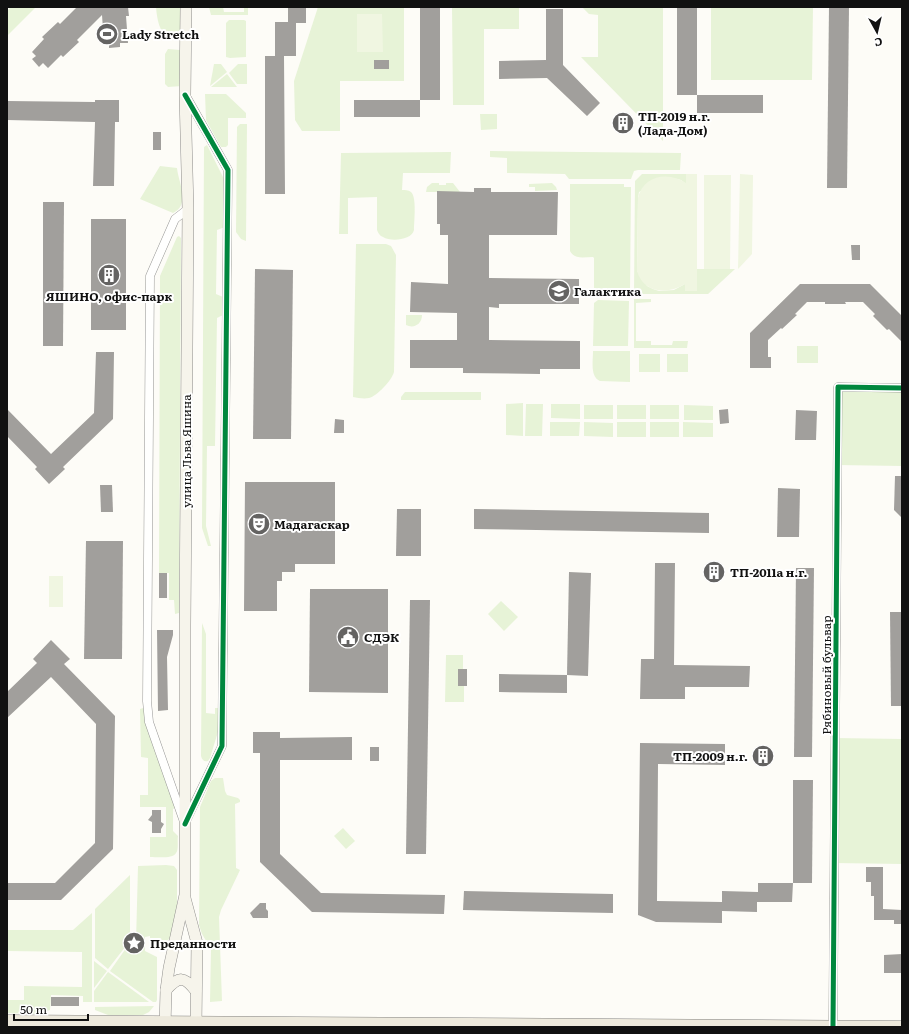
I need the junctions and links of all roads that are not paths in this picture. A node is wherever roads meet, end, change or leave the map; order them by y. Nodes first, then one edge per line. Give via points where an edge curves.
1 (186, 7) edge
2 (185, 95) junction
3 (188, 209) junction
4 (902, 388) edge
5 (185, 824) junction
6 (185, 895) junction
7 (166, 990) junction
8 (196, 991) junction
9 (7, 1021) edge
10 (165, 1024) edge
11 (196, 1024) edge
12 (833, 1026) edge
13 (902, 1027) edge

1 - 2 main road, улица Льва Яшина
2 - 3 main road, улица Льва Яшина
2 - 5 street via 228,170 222,746
3 - 5 main road, улица Льва Яшина
3 - 5 street via 175,219 150,276 147,701 149,722
4 - 12 street, Рябиновый бульвар via 838,387
5 - 6 main road, улица Льва Яшина
6 - 7 main road, улица Льва Яшина
6 - 8 main road, улица Льва Яшина via 197,943
7 - 8 main road via 175,981 182,979 189,982
7 - 10 main road, улица Льва Яшина
8 - 11 main road, улица Льва Яшина
9 - 10 main road
10 - 11 main road
11 - 12 main road
12 - 13 main road

